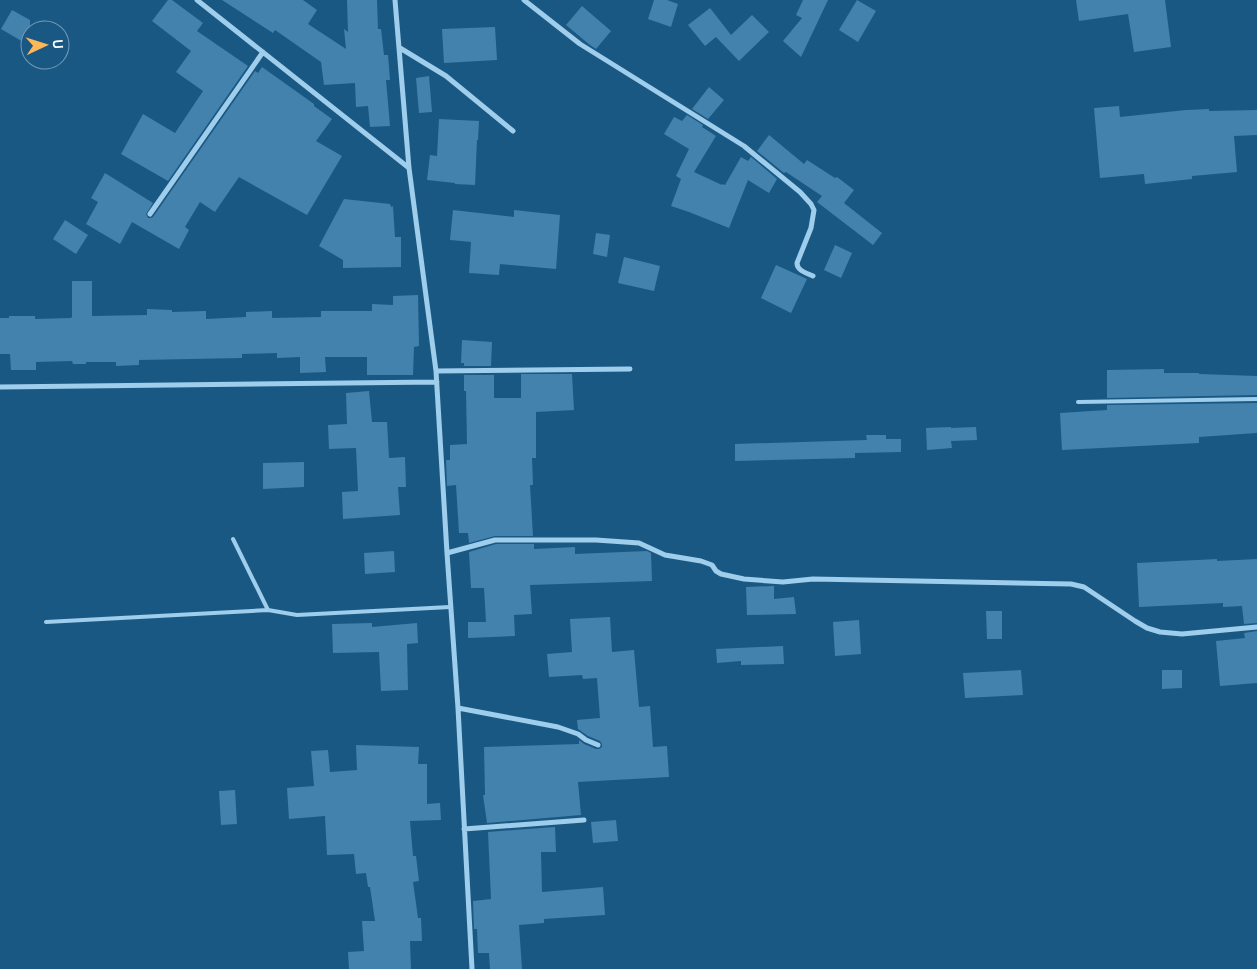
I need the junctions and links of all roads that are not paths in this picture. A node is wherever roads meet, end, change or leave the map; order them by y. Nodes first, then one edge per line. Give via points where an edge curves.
1 (197, 0) edge
2 (396, 0) edge
3 (524, 0) edge
4 (400, 48) junction
5 (263, 52) junction
6 (513, 131) dead end
7 (410, 168) junction
8 (150, 214) dead end
9 (813, 276) dead end
10 (630, 369) dead end
11 (436, 370) junction
12 (437, 382) junction
13 (0, 387) edge
14 (1257, 399) edge
15 (1078, 402) dead end
16 (233, 539) dead end
17 (447, 554) junction
18 (450, 607) junction
19 (268, 610) junction
20 (46, 622) dead end
21 (1257, 628) edge
22 (458, 708) junction
23 (598, 745) dead end
24 (584, 820) dead end
25 (464, 829) junction
26 (472, 969) edge

1 - 5 street
2 - 4 street
3 - 9 street via 580,44 744,146 800,192 814,210 797,266
4 - 6 street via 446,76
4 - 7 street
5 - 7 street
5 - 8 street
7 - 11 street
10 - 11 street
11 - 12 street
12 - 13 street
12 - 17 street
14 - 15 lane
16 - 19 lane
17 - 18 street
17 - 21 street via 495,540 639,543 665,555 701,561 712,565 721,574 744,579 1071,584 1084,587 1135,621 1160,632 1182,634
18 - 19 lane via 297,615
18 - 22 street
19 - 20 lane
22 - 23 street via 558,727
22 - 25 street
24 - 25 street
25 - 26 street

